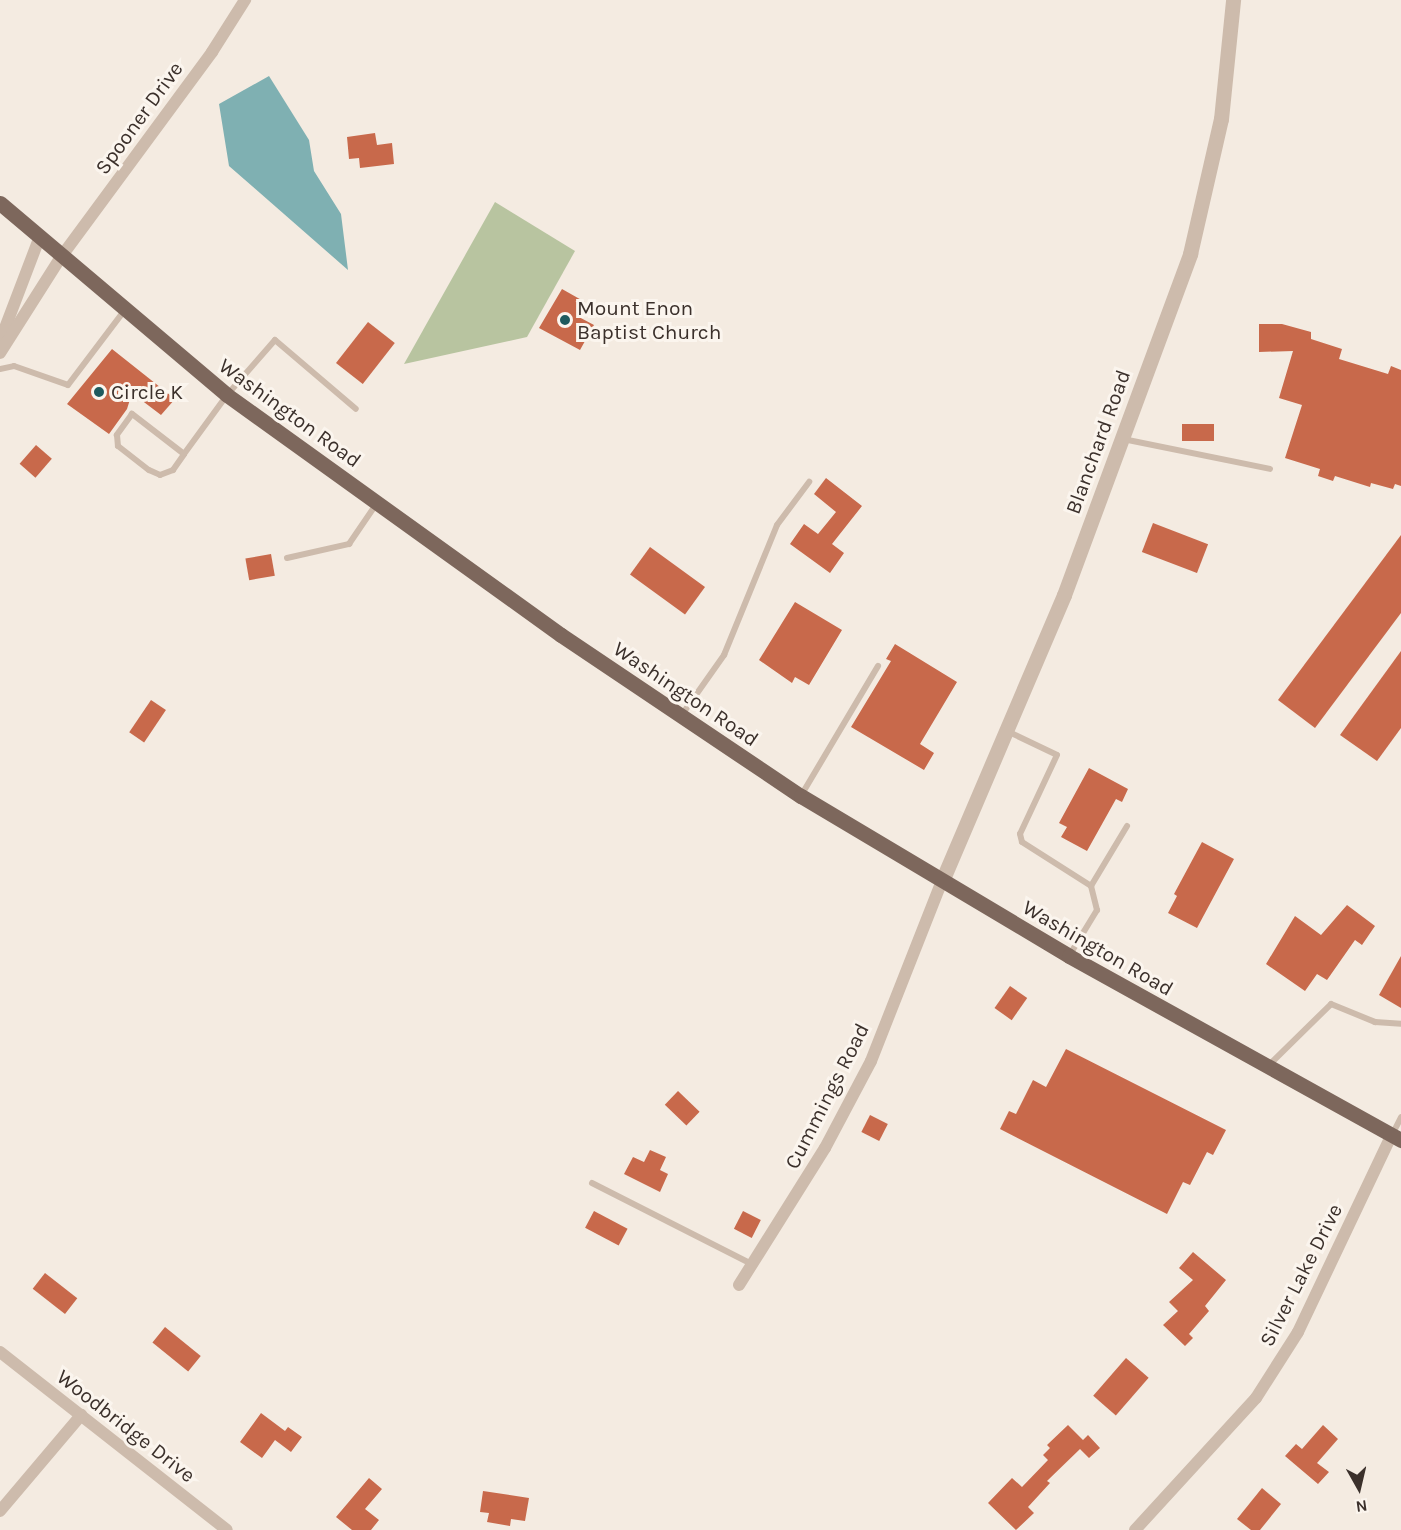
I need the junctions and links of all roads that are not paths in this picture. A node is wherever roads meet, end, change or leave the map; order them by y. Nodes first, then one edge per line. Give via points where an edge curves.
1 (245, 0) edge
2 (1233, 0) edge
3 (0, 203) edge
4 (39, 239) junction
5 (61, 257) junction
6 (125, 310) junction
7 (0, 341) edge
8 (0, 353) edge
9 (0, 369) edge
10 (227, 395) junction
11 (356, 409) dead end
12 (1122, 439) junction
13 (184, 454) junction
14 (1269, 469) dead end
15 (809, 482) dead end
16 (378, 502) junction
17 (287, 558) dead end
18 (878, 666) dead end
19 (681, 716) junction
20 (1004, 729) junction
21 (801, 796) junction
22 (1127, 825) dead end
23 (942, 881) junction
24 (1091, 886) junction
25 (1069, 956) junction
26 (1401, 1024) edge
27 (1267, 1068) junction
28 (1401, 1117) edge
29 (1396, 1138) edge
30 (592, 1183) dead end
31 (752, 1264) junction
32 (739, 1285) dead end
33 (0, 1352) edge
34 (81, 1415) junction
35 (0, 1511) edge
36 (227, 1530) edge
37 (1134, 1530) edge

1 - 5 street, Spooner Drive via 212,52
2 - 12 street, Blanchard Road via 1221,119 1190,254
3 - 4 main road, Washington Road
4 - 5 main road, Washington Road
4 - 7 street
5 - 6 main road, Washington Road
5 - 8 street
6 - 9 lane via 68,385 14,366
6 - 10 main road, Washington Road
10 - 11 lane via 275,340
10 - 13 lane
10 - 16 main road, Washington Road
12 - 14 lane
12 - 20 street, Blanchard Road via 1064,595
13 - 13 lane via 173,470 159,475 118,446 117,435 132,414
15 - 19 lane via 777,525 724,655
16 - 17 lane via 349,544
16 - 19 main road, Washington Road
18 - 21 lane
19 - 21 main road, Washington Road
20 - 23 street, Blanchard Road
20 - 24 lane via 1057,755 1023,824 1022,842
21 - 23 main road, Washington Road
22 - 24 lane
23 - 25 main road, Washington Road
23 - 31 street, Cummings Road via 871,1061 825,1148
24 - 25 lane via 1097,910
25 - 27 main road, Washington Road
26 - 27 lane via 1375,1022 1331,1004
27 - 29 main road, Washington Road
28 - 29 lane
29 - 37 street, Silver Lake Drive via 1298,1332 1256,1398
30 - 31 lane
31 - 32 street, Cummings Road
33 - 34 street, Woodbridge Drive
34 - 35 street
34 - 36 street, Woodbridge Drive

